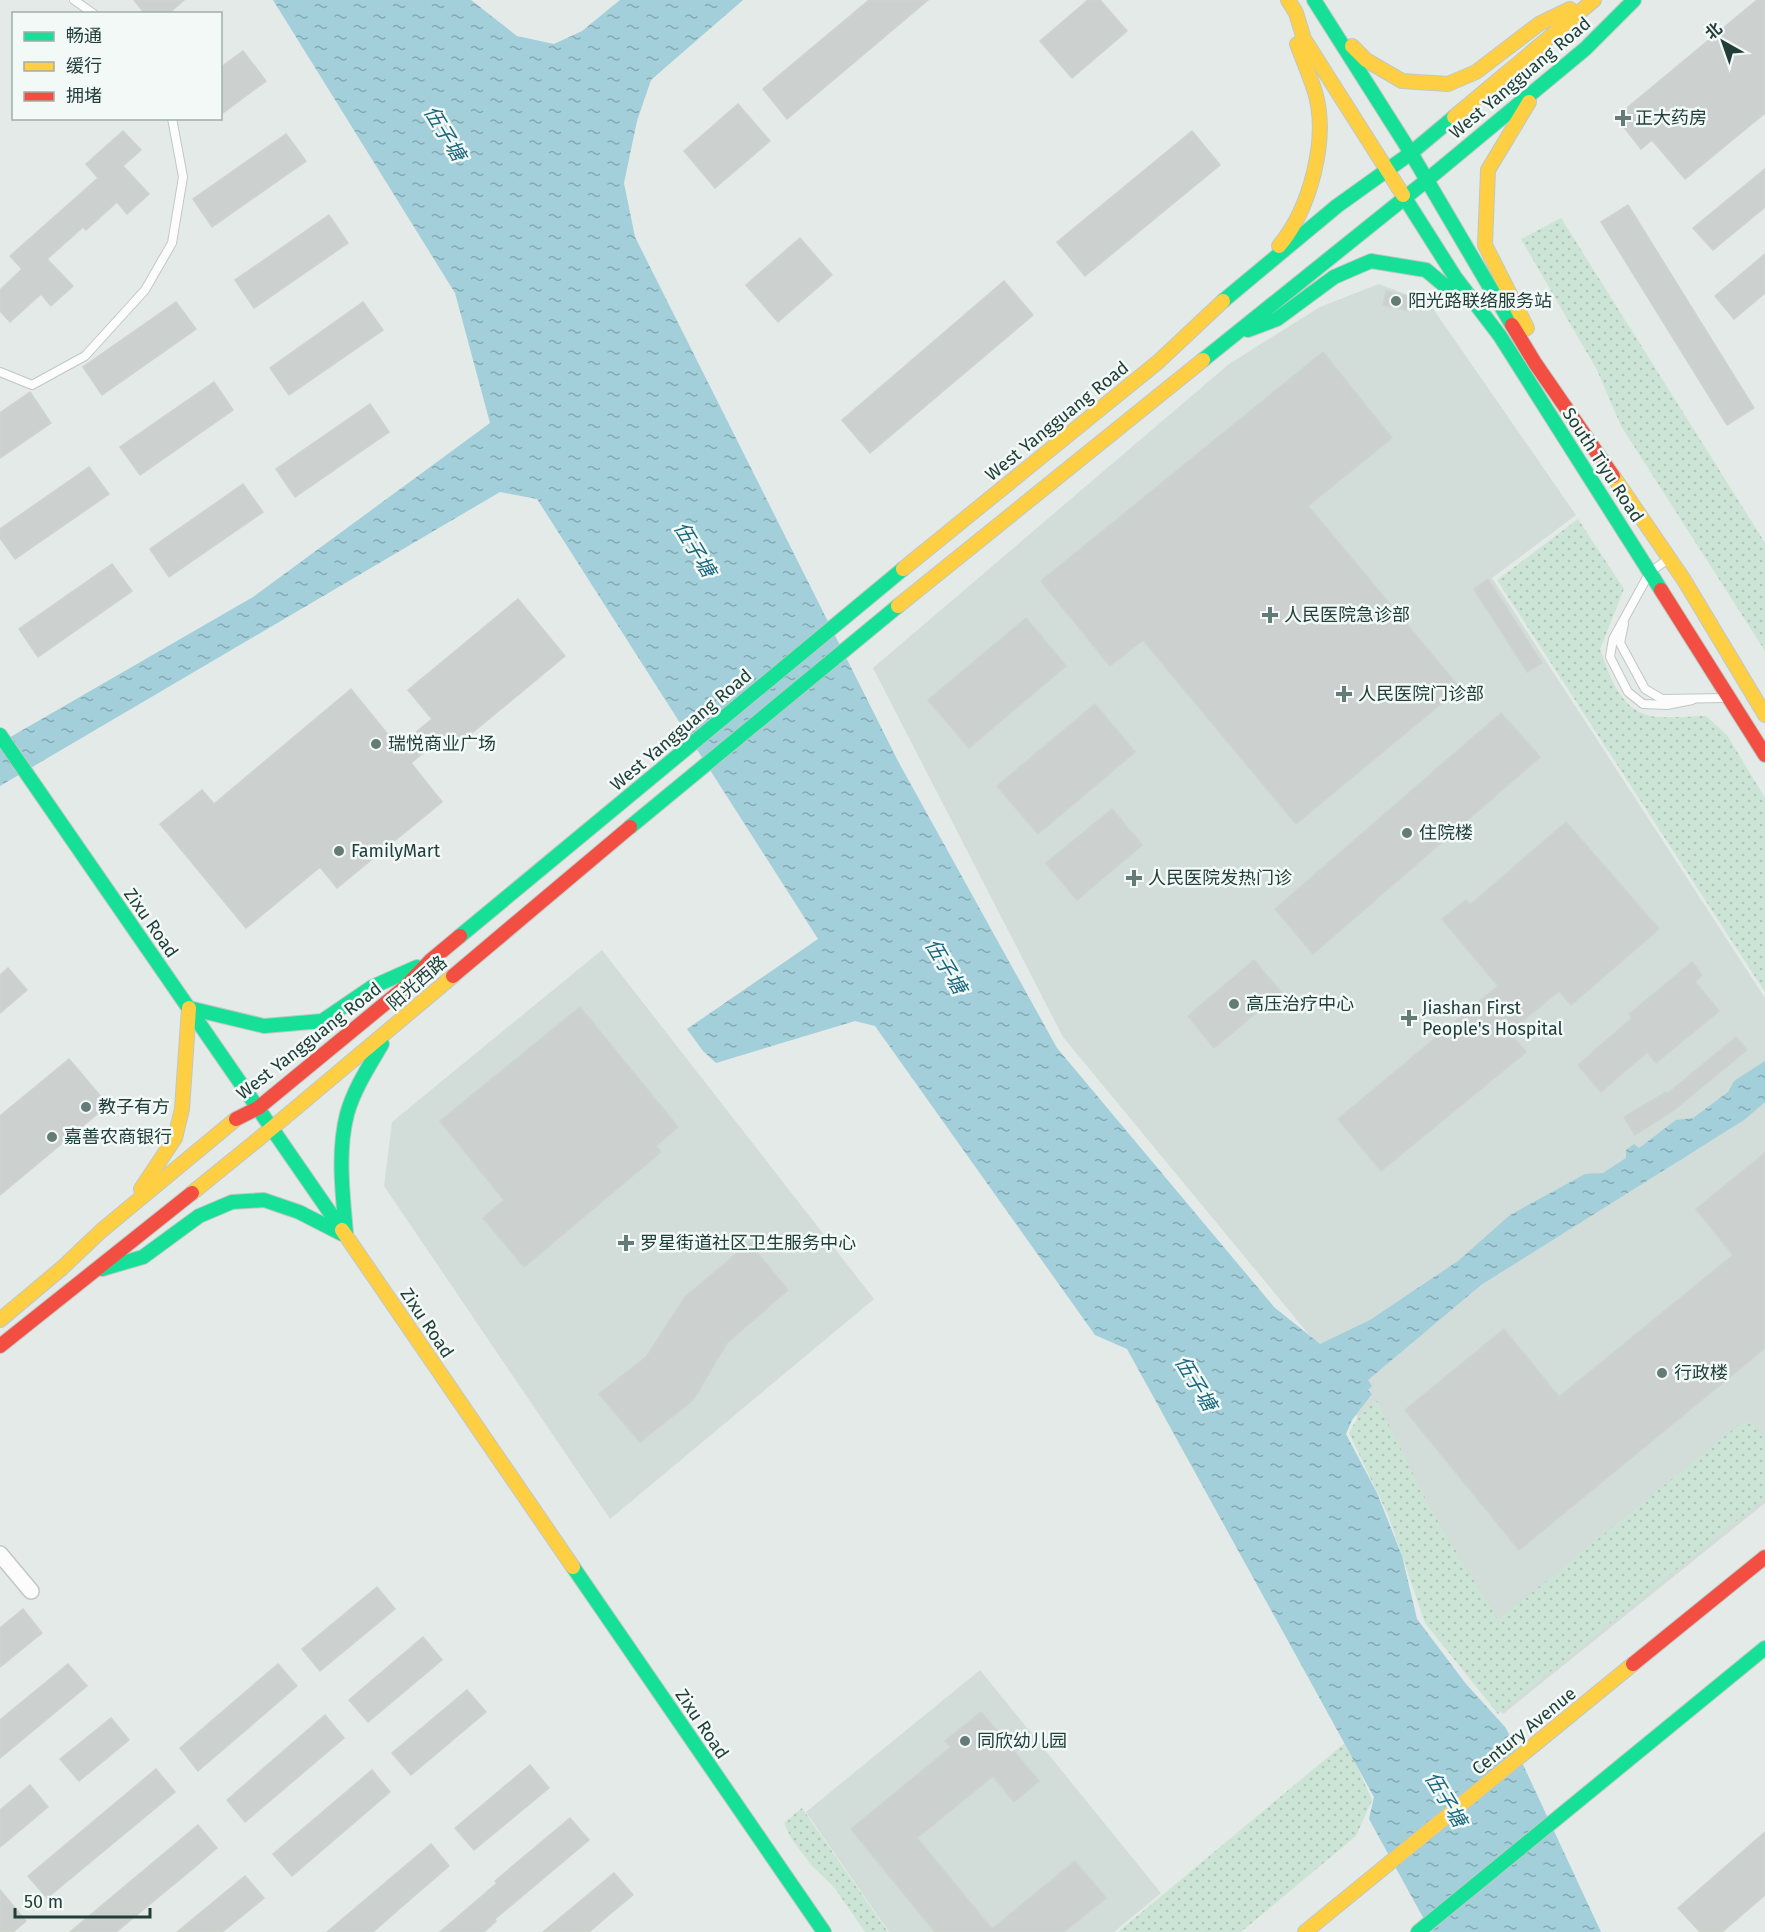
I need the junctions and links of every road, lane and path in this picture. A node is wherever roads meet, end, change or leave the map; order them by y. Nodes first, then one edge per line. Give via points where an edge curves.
1 (74, 0) edge
2 (1314, 0) edge
3 (1592, 0) edge
4 (1634, 0) edge
5 (1289, 1) edge
6 (91, 12) edge
7 (1329, 23) junction
8 (1537, 88) junction
9 (172, 120) edge
10 (1411, 153) junction
11 (1388, 169) junction
12 (1427, 180) junction
13 (1405, 198) junction
14 (1258, 272) junction
15 (1491, 324) junction
16 (1230, 337) junction
17 (1535, 363) junction
18 (0, 372) edge
19 (1669, 558) junction
20 (1650, 572) junction
21 (1625, 616) junction
22 (1729, 698) junction
23 (1692, 700) junction
24 (1765, 715) edge
25 (0, 735) edge
26 (1765, 755) edge
27 (430, 961) junction
28 (189, 1008) junction
29 (392, 1028) junction
30 (258, 1108) junction
31 (273, 1128) junction
32 (130, 1207) junction
33 (346, 1236) junction
34 (95, 1270) junction
35 (0, 1320) edge
36 (0, 1346) edge
37 (0, 1554) edge
38 (1765, 1557) edge
39 (31, 1592) dead end
40 (1765, 1648) edge
41 (824, 1932) edge
42 (1305, 1932) edge
43 (1418, 1932) edge

1 - 6 lane
2 - 7 main road
3 - 7 main road via 1539,24 1476,72 1448,84 1402,81 1366,60
3 - 10 main road, West Yangguang Road
4 - 8 main road, West Yangguang Road via 1585,50
5 - 11 main road via 1304,39
5 - 14 main road via 1296,41 1316,94 1321,141 1308,193 1290,233
7 - 10 main road
8 - 12 main road, West Yangguang Road
8 - 17 main road via 1488,170 1485,245 1525,321
9 - 18 lane via 183,177 172,243 145,290 85,356 32,385
10 - 11 main road
10 - 12 main road, South Tiyu Road
11 - 13 main road, South Tiyu Road
11 - 14 main road, West Yangguang Road
12 - 13 main road
12 - 17 main road, South Tiyu Road
13 - 15 main road, South Tiyu Road via 1455,277
13 - 16 main road
14 - 27 main road, West Yangguang Road via 1158,362
15 - 16 main road via 1426,270 1371,261 1334,277 1277,319
15 - 20 main road, South Tiyu Road
16 - 29 main road via 875,625
17 - 19 main road, South Tiyu Road
19 - 20 lane
19 - 24 main road, South Tiyu Road
20 - 21 lane
20 - 22 main road, South Tiyu Road
21 - 23 lane via 1620,643 1645,689 1662,699
21 - 23 lane via 1613,639 1610,657 1628,692 1643,704 1668,705
22 - 23 lane
22 - 26 main road, South Tiyu Road
25 - 28 main road, Zixu Road
27 - 28 main road via 372,987 322,1021 264,1026
27 - 30 main road, West Yangguang Road via 404,988
28 - 30 main road, Zixu Road
28 - 32 main road via 182,1109 175,1137
29 - 31 main road
29 - 33 main road via 362,1076 347,1114 342,1159
30 - 31 main road, Zixu Road
30 - 32 main road, West Yangguang Road via 231,1122
31 - 33 main road, Zixu Road
31 - 34 main road
32 - 35 main road, West Yangguang Road
33 - 34 main road via 299,1212 264,1200 232,1202 199,1216 143,1257
33 - 41 main road, Zixu Road
34 - 36 main road
37 - 39 street
38 - 42 main road, Century Avenue
40 - 43 main road

